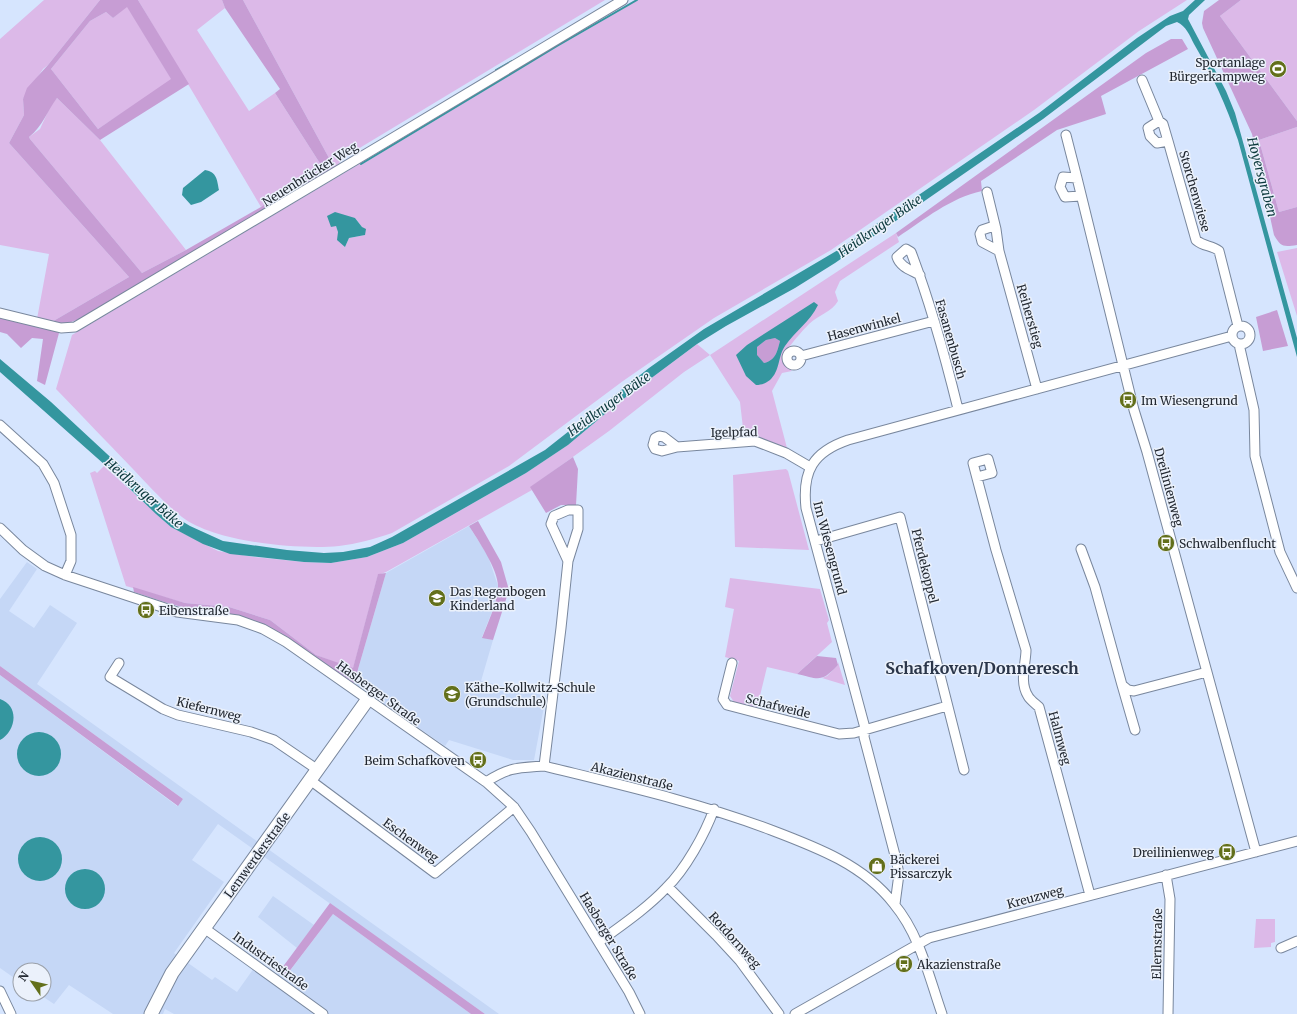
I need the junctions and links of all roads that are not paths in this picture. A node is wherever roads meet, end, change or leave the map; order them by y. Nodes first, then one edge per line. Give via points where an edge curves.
1 (623, 0) edge
2 (1142, 80) dead end
3 (1159, 121) junction
4 (1066, 136) dead end
5 (1168, 141) junction
6 (1077, 178) junction
7 (987, 192) dead end
8 (1081, 196) junction
9 (996, 229) junction
10 (999, 251) junction
11 (920, 275) dead end
12 (0, 313) edge
13 (934, 321) junction
14 (1238, 326) junction
15 (1232, 336) junction
16 (1239, 344) junction
17 (801, 356) dead end
18 (1123, 364) junction
19 (1037, 388) junction
20 (958, 409) junction
21 (0, 425) edge
22 (677, 447) dead end
23 (810, 467) junction
24 (977, 477) dead end
25 (0, 528) edge
26 (816, 541) junction
27 (1081, 549) dead end
28 (568, 562) junction
29 (65, 575) junction
30 (1297, 588) edge
31 (119, 663) dead end
32 (732, 663) dead end
33 (1207, 672) junction
34 (1122, 685) junction
35 (368, 699) junction
36 (947, 706) junction
37 (865, 728) junction
38 (1135, 730) dead end
39 (544, 766) junction
40 (964, 770) dead end
41 (314, 775) junction
42 (486, 782) junction
43 (514, 806) junction
44 (714, 809) junction
45 (1297, 841) edge
46 (1256, 852) junction
47 (1166, 875) junction
48 (668, 888) junction
49 (1090, 895) junction
50 (895, 904) junction
51 (204, 928) junction
52 (1297, 941) edge
53 (599, 942) junction
54 (918, 944) junction
55 (1281, 948) dead end
56 (0, 991) edge
57 (11, 1014) edge
58 (151, 1014) edge
59 (323, 1014) edge
60 (640, 1014) edge
61 (779, 1014) edge
62 (795, 1014) edge
63 (942, 1014) edge
64 (1168, 1014) edge

1 - 12 street, Neuenbrücker Weg via 334,172 262,218 75,327 61,328
2 - 3 street, Storchenwiese
3 - 5 street, Storchenwiese via 1163,124
3 - 5 street, Storchenwiese via 1148,128 1150,136 1157,143
4 - 6 street, Dreilinienweg
5 - 14 street, Storchenwiese via 1196,240 1220,251
6 - 8 street, Dreilinienweg
6 - 8 street via 1063,176 1060,187 1065,197
7 - 9 street, Reiherstieg
8 - 18 street, Dreilinienweg
9 - 10 street, Reiherstieg
9 - 10 street via 991,227 982,230 980,234 982,242
10 - 19 street, Reiherstieg
11 - 13 street, Fasanenbusch
13 - 17 street, Hasenwinkel
13 - 20 street, Fasanenbusch
14 - 15 street
14 - 16 street via 1247,327 1251,335 1247,342
15 - 16 street
15 - 18 street, Im Wiesengrund
16 - 30 street via 1254,410 1255,456 1280,552
18 - 19 street, Im Wiesengrund
18 - 33 street, Dreilinienweg
19 - 20 street, Im Wiesengrund
20 - 23 street, Im Wiesengrund via 834,444
21 - 29 street via 43,464 54,483 71,536 71,561
22 - 23 street, Igelpfad via 755,441 786,452
23 - 26 street, Im Wiesengrund via 804,491 806,508
24 - 49 street, Halmweg via 1026,650 1022,671 1028,696 1039,707
25 - 29 street, Hasberger Straße via 45,566
26 - 36 street, Pferdekoppel via 900,517
26 - 37 street, Im Wiesengrund
27 - 34 street via 1095,587
28 - 28 street via 578,528 578,510 568,510 554,516 551,524
28 - 39 street
29 - 35 street, Hasberger Straße via 177,612 230,618 254,625 286,642
31 - 41 street, Kiefernweg via 110,677 152,704 178,715 274,740
32 - 37 street, Schafweide via 723,699 727,705 839,734 854,733
33 - 34 street via 1134,691
33 - 46 street, Dreilinienweg
34 - 38 street
35 - 41 street, Lemwerderstraße
35 - 42 street, Hasberger Straße
36 - 37 street
36 - 40 street, Pferdekoppel
37 - 50 street, Im Wiesengrund via 864,737 899,874
39 - 42 street, Akazienstraße via 503,771
39 - 44 street, Akazienstraße
41 - 43 street, Eschenweg via 435,873
41 - 51 street, Lemwerderstraße
42 - 43 street, Hasberger Straße
43 - 53 street, Hasberger Straße
44 - 48 street via 698,843
44 - 50 street, Akazienstraße via 834,856 860,872
45 - 46 street, Kreuzweg
46 - 47 street, Kreuzweg
47 - 49 street, Kreuzweg
47 - 64 street, Ellernstraße via 1170,899
48 - 53 street
48 - 61 street, Rotdornweg via 740,961
49 - 54 street, Kreuzweg via 929,938
50 - 54 street, Akazienstraße
51 - 58 street, Lemwerderstraße via 172,973
51 - 59 street, Industriestraße
52 - 55 street
53 - 60 street, Hasberger Straße
54 - 62 street, Kreuzweg
54 - 63 street, Akazienstraße
56 - 57 street

